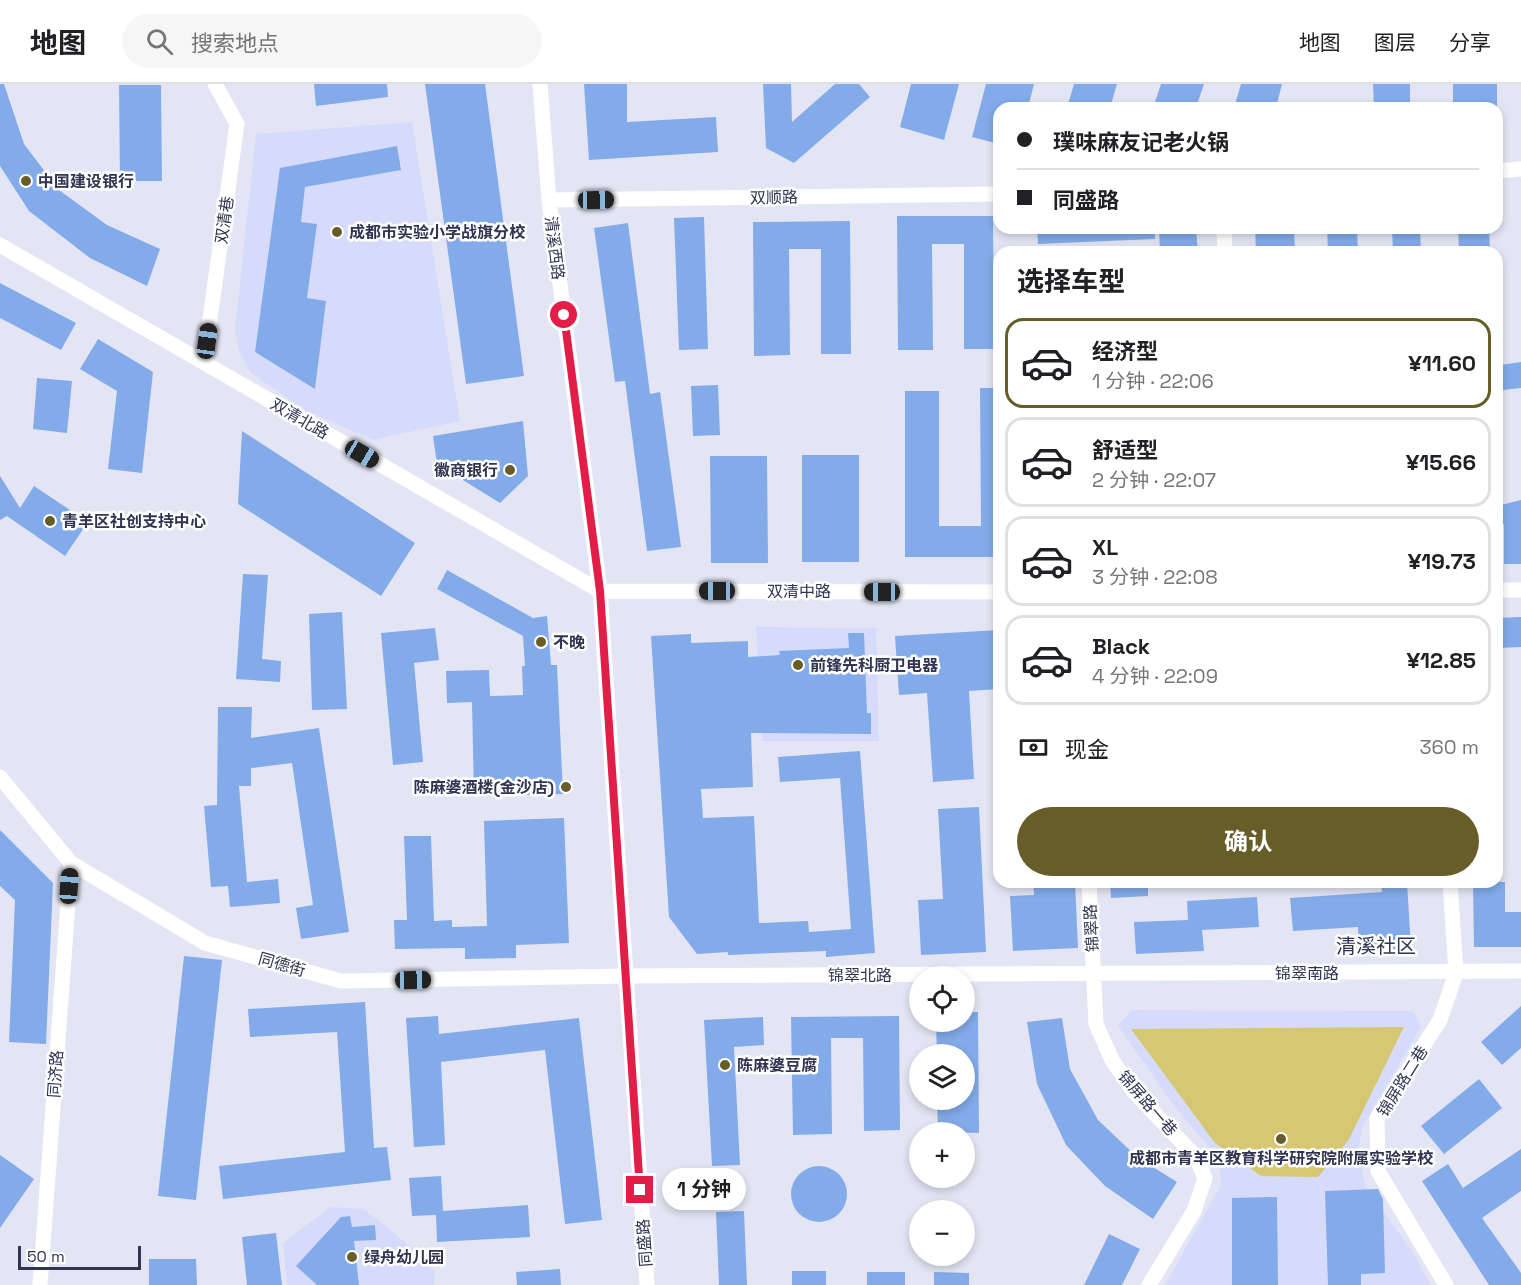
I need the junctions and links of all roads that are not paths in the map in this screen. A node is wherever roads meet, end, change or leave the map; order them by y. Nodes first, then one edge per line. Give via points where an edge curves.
1 (215, 84) edge
2 (540, 84) edge
3 (1521, 169) edge
4 (1503, 170) edge
5 (993, 194) edge
6 (549, 200) junction
7 (0, 245) edge
8 (204, 362) junction
9 (1503, 590) edge
10 (1521, 590) edge
11 (600, 591) junction
12 (993, 592) edge
13 (0, 777) edge
14 (71, 863) junction
15 (1089, 888) edge
16 (1450, 888) edge
17 (1521, 971) edge
18 (1456, 973) junction
19 (1093, 975) junction
20 (627, 976) junction
21 (40, 1285) edge
22 (647, 1285) edge
23 (1149, 1285) edge
24 (1446, 1285) edge

1 - 8 street, 双清巷 via 237,124
2 - 6 street, 清溪西路
3 - 4 street
5 - 6 street, 双顺路
6 - 11 street, 清溪西路
7 - 8 street, 双清北路
8 - 11 street, 双清北路
9 - 10 street
11 - 12 street, 双清中路
11 - 20 street, 同盛路
13 - 14 street, 同德街
14 - 20 street, 同德街 via 205,943 341,981
14 - 21 street, 同济路
15 - 19 street, 锦翠路
16 - 18 street
17 - 18 street, 锦翠南路
18 - 19 street, 锦翠南路
18 - 24 street, 锦屏路二巷 via 1440,1020 1377,1118 1378,1171
19 - 20 street, 锦翠北路
19 - 23 street, 锦屏路一巷 via 1096,1024 1112,1060 1134,1092 1196,1157 1205,1178 1194,1211
20 - 22 street, 同盛路

